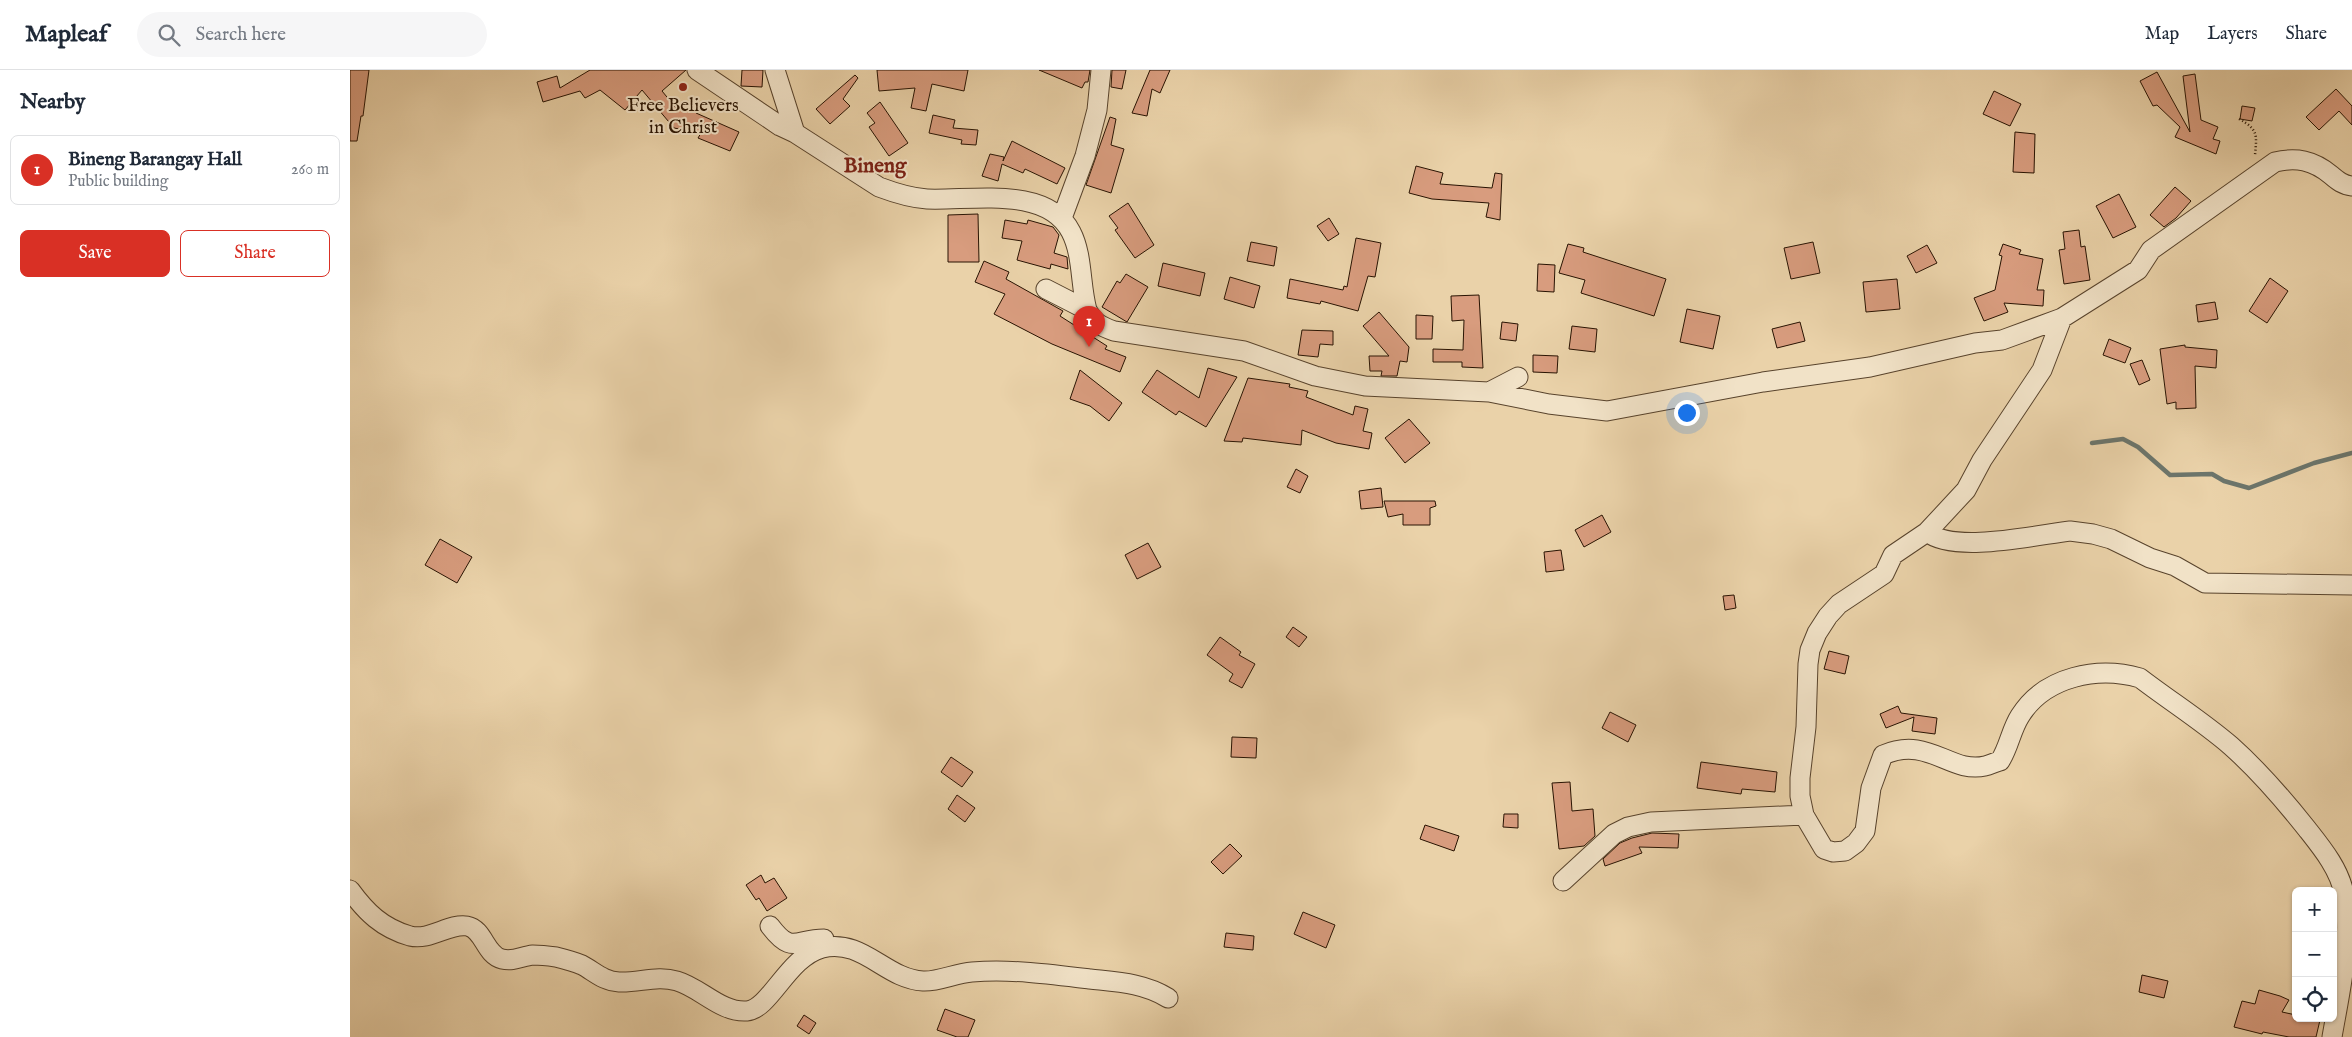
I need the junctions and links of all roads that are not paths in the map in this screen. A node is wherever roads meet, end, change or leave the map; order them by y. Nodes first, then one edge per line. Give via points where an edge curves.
1 (696, 70) edge
2 (775, 70) edge
3 (1101, 70) edge
4 (795, 133) junction
5 (2352, 186) edge
6 (1062, 218) junction
7 (1046, 289) dead end
8 (1087, 310) junction
9 (2062, 318) junction
10 (1518, 377) dead end
11 (1489, 392) junction
12 (1927, 532) junction
13 (2352, 585) edge
14 (1804, 815) junction
15 (1563, 880) dead end
16 (350, 890) edge
17 (770, 926) dead end
18 (840, 947) junction
19 (1168, 998) dead end
20 (2332, 1037) edge

1 - 4 street
2 - 4 street
3 - 6 street via 1098,110
4 - 6 street via 868,181 895,193 925,199 1013,199 1040,206
5 - 9 street via 2337,181 2315,164 2298,159 2274,162 2152,250 2138,270
6 - 8 street via 1072,234
7 - 8 street
8 - 11 street via 1101,327 1114,331 1244,351 1314,376 1391,388
9 - 11 street via 2002,340 1870,367 1763,382 1607,411
9 - 12 street via 2042,370 1982,460 1966,490
10 - 11 street
12 - 13 street via 1951,541 1974,543 2082,532 2111,539 2175,566 2205,583
12 - 14 street via 1894,555 1884,574 1828,616 1810,650 1800,778
14 - 15 street via 1651,822 1628,827 1601,844
14 - 20 street via 1824,849 1845,851 1865,830 1871,788 1883,756 1902,748 1925,750 1968,765 1984,766 2000,761 2024,711 2052,686 2085,674 2105,672 2140,678 2230,745 2262,775 2331,863 2340,880 2346,911 2344,968
16 - 18 street via 367,913 392,929 412,936 434,935 466,926 474,929 493,956 504,960 536,955 582,965 599,978 617,982 649,978 678,981 730,1008 744,1011 762,1004 793,965 808,953 826,947
17 - 18 street via 780,939 790,944 830,939
18 - 19 street via 857,950 898,974 923,981 974,972 1035,972 1144,987

